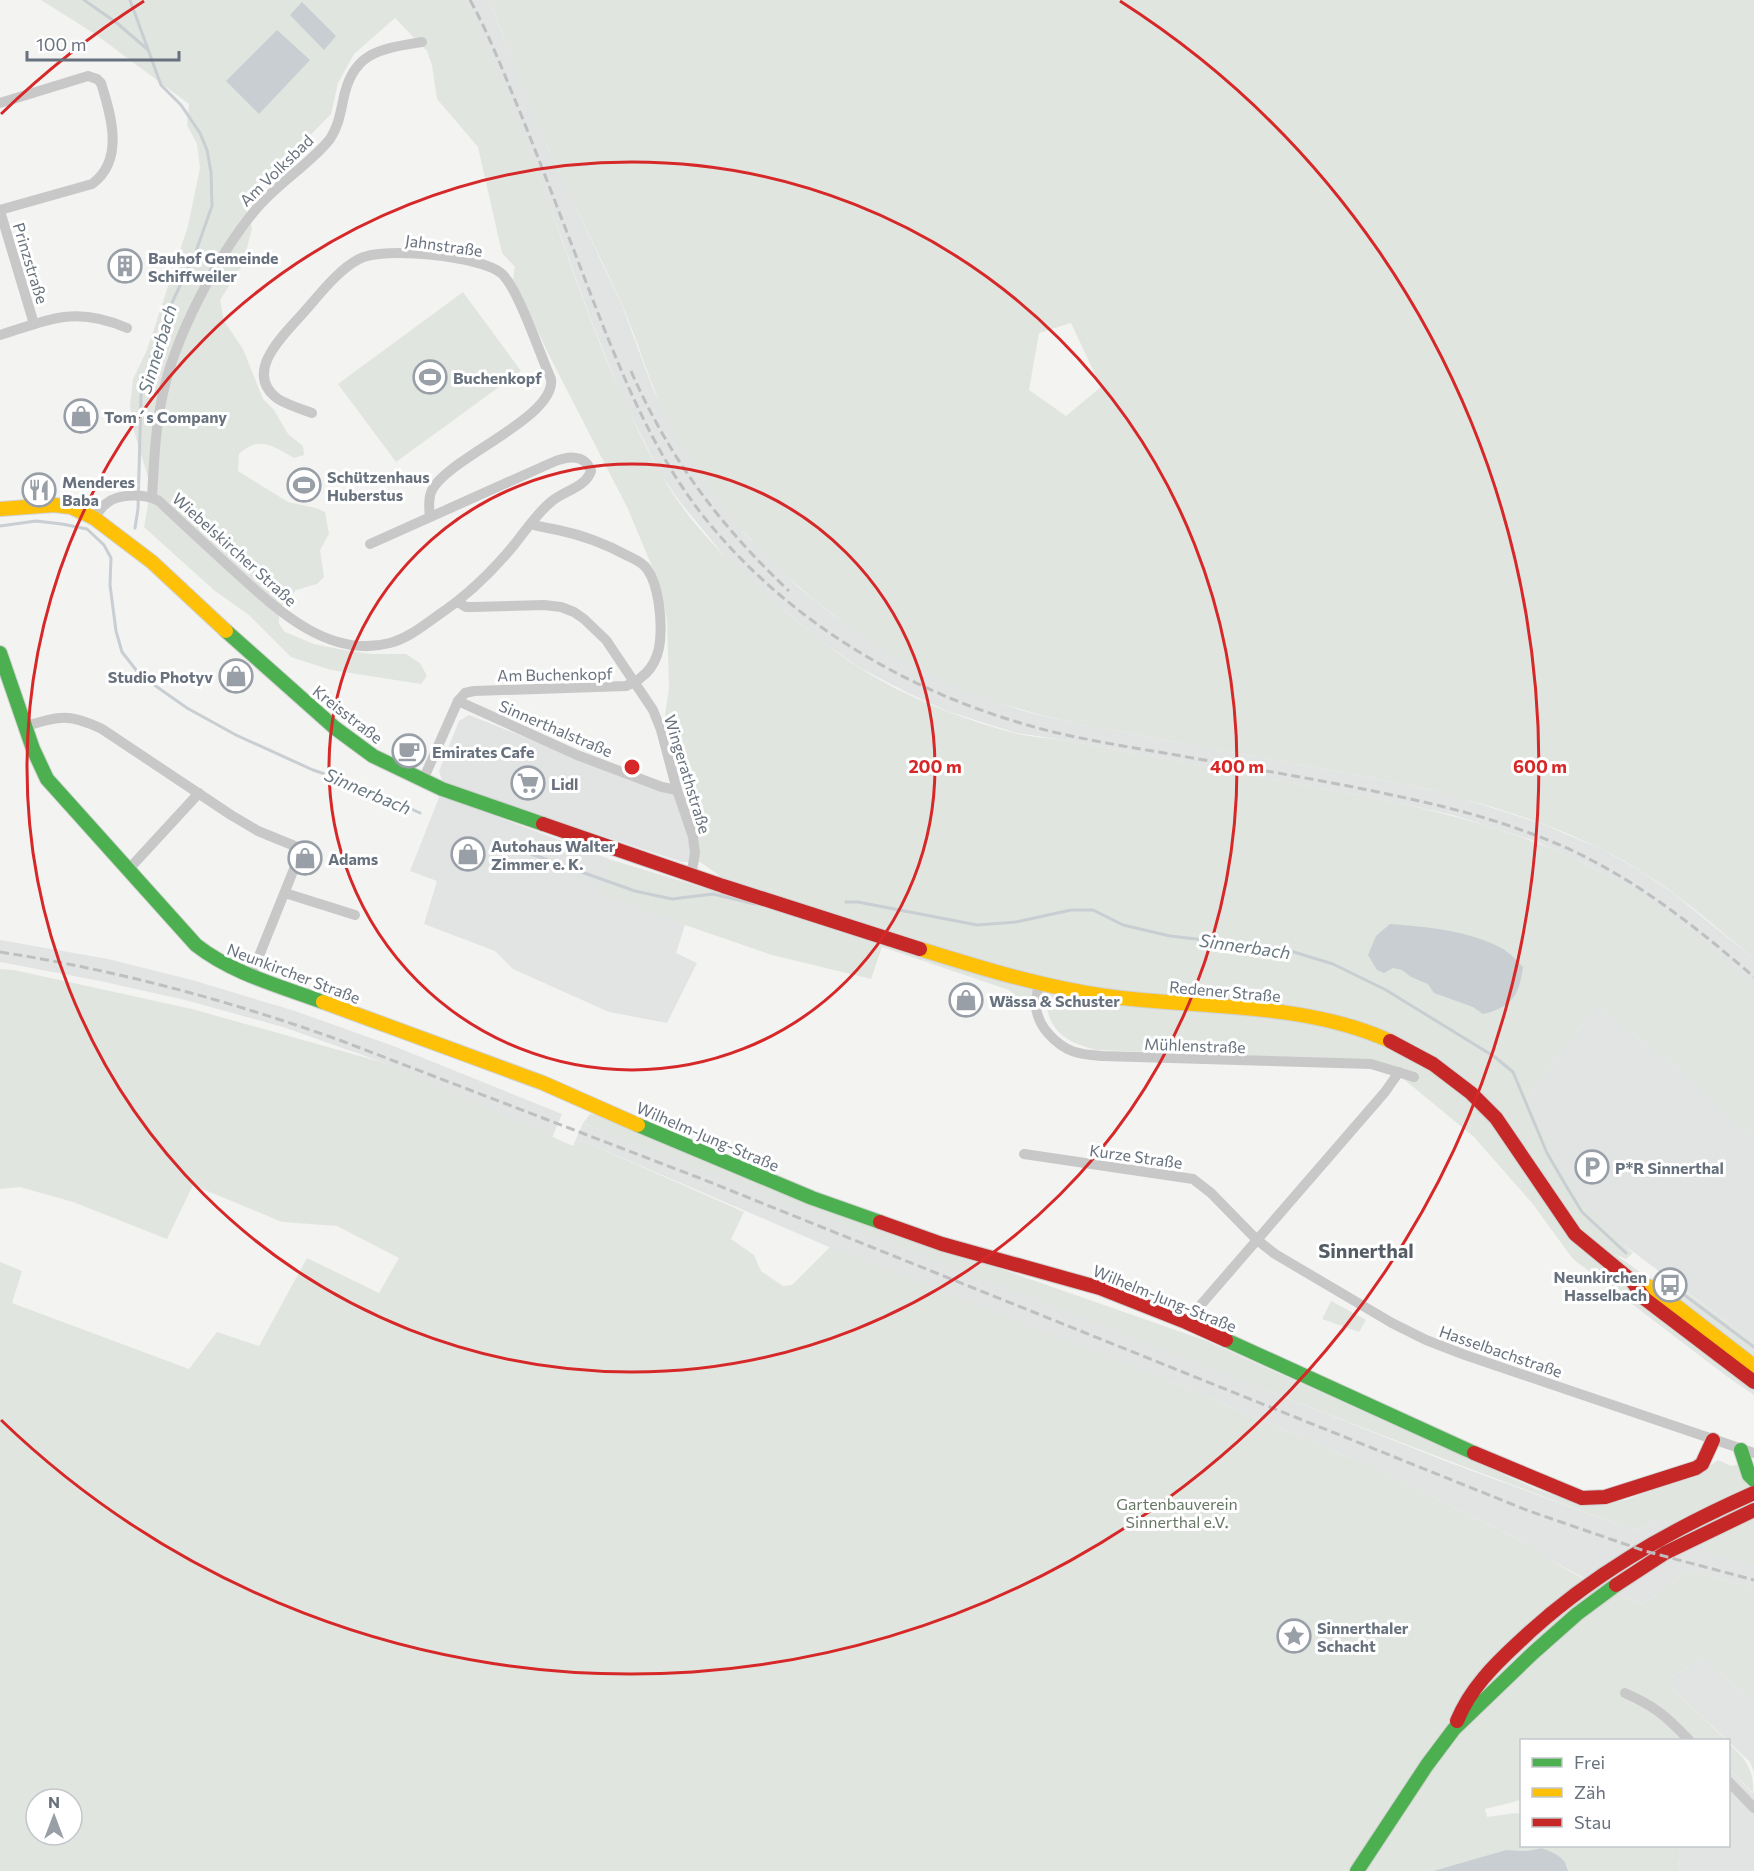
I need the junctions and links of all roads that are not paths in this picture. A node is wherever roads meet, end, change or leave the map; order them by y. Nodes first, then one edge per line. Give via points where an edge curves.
1 (422, 42) dead end
2 (0, 103) edge
3 (0, 210) edge
4 (4, 237) edge
5 (34, 324) junction
6 (127, 328) dead end
7 (0, 335) edge
8 (312, 413) dead end
9 (148, 497) junction
10 (0, 509) edge
11 (430, 517) junction
12 (94, 518) junction
13 (531, 524) junction
14 (370, 544) dead end
15 (458, 602) junction
16 (0, 653) edge
17 (634, 683) junction
18 (458, 701) junction
19 (26, 726) junction
20 (423, 780) junction
21 (677, 790) junction
22 (199, 793) junction
23 (128, 870) junction
24 (692, 876) junction
25 (723, 886) joint
26 (285, 893) junction
27 (355, 915) dead end
28 (251, 976) junction
29 (1039, 984) junction
30 (1399, 1072) junction
31 (1414, 1077) dead end
32 (583, 1101) joint
33 (1024, 1154) dead end
34 (1256, 1239) junction
35 (1632, 1281) junction
36 (1186, 1322) junction
37 (1754, 1366) edge
38 (1754, 1382) edge
39 (1713, 1440) junction
40 (1748, 1452) edge
41 (1751, 1477) edge
42 (1748, 1496) edge
43 (1754, 1510) edge
44 (1625, 1693) dead end
45 (1454, 1729) junction
46 (1688, 1739) edge
47 (1730, 1783) edge
48 (1754, 1808) edge
49 (1357, 1871) edge

1 - 9 street, Am Volksbad via 373,53 359,63 345,88 335,130 242,225 188,321 167,376
2 - 3 street via 88,76 101,83 113,125 105,171 92,184
3 - 4 street, Prinzstraße
4 - 5 street, Prinzstraße
5 - 6 street, Prinzstraße via 72,315
5 - 7 street, Prinzstraße
8 - 11 street, Jahnstraße via 278,398 266,381 265,364 282,338 345,269 359,259 384,253 429,254 478,263 507,278 551,379 551,390 522,421 436,484 429,499
9 - 12 street via 108,501
9 - 15 street, Wiebelskircher Straße via 159,501 269,603 290,619 334,640 359,645 389,643 402,639
10 - 12 main road, Kreisstraße via 54,505 71,507
11 - 13 street, Wiebelskircher Straße via 551,462 572,457 585,462 591,471 584,483 552,501
11 - 14 street
12 - 20 main road, Kreisstraße via 152,562 335,728 373,756
13 - 15 street, Wiebelskircher Straße via 488,575
13 - 17 street, Am Buchenkopf via 592,540 620,551 647,569 660,611 660,645 650,670
15 - 17 street, Wingerathstraße via 466,607 544,605 574,612 606,640
16 - 19 main road, Neunkircher Straße
17 - 18 street, Am Buchenkopf via 618,687 474,691 465,693
17 - 21 street, Wingerathstraße via 653,710
18 - 20 street
18 - 21 street, Sinnerthalstraße via 577,755
19 - 22 street via 55,718 83,720
19 - 23 main road, Neunkircher Straße via 47,779
20 - 24 main road, Kreisstraße
21 - 24 street, Wingerathstraße via 693,837
22 - 23 street
22 - 26 street via 258,831 302,849
23 - 28 main road, Neunkircher Straße via 196,945 214,959
24 - 25 main road, Kreisstraße
25 - 29 main road, Redener Straße
26 - 27 street
26 - 28 street
28 - 32 main road, Neunkircher Straße
29 - 30 street, Mühlenstraße via 1038,1017 1062,1046 1077,1053 1371,1064
29 - 35 main road, Redener Straße via 1105,996 1293,1014 1387,1040 1433,1064 1471,1093 1520,1151 1575,1234
30 - 31 street, Mühlenstraße
30 - 34 street
32 - 36 main road, Wilhelm-Jung-Straße via 812,1198 942,1244 1100,1288
33 - 34 street, Kurze Straße via 1193,1179
34 - 36 street
34 - 39 street, Hasselbachstraße via 1306,1273 1426,1340
35 - 37 main road, Redener Straße via 1653,1288
35 - 38 main road, Redener Straße via 1645,1299
36 - 39 main road, Wilhelm-Jung-Straße via 1582,1498 1605,1497 1696,1468 1702,1464
39 - 40 street, Hasselbachstraße
40 - 41 main road
41 - 42 main road
42 - 45 main road via 1660,1538 1568,1599 1491,1669 1466,1702
43 - 45 main road via 1665,1553 1624,1579 1552,1635
44 - 46 street via 1664,1714
45 - 49 main road
47 - 48 street

